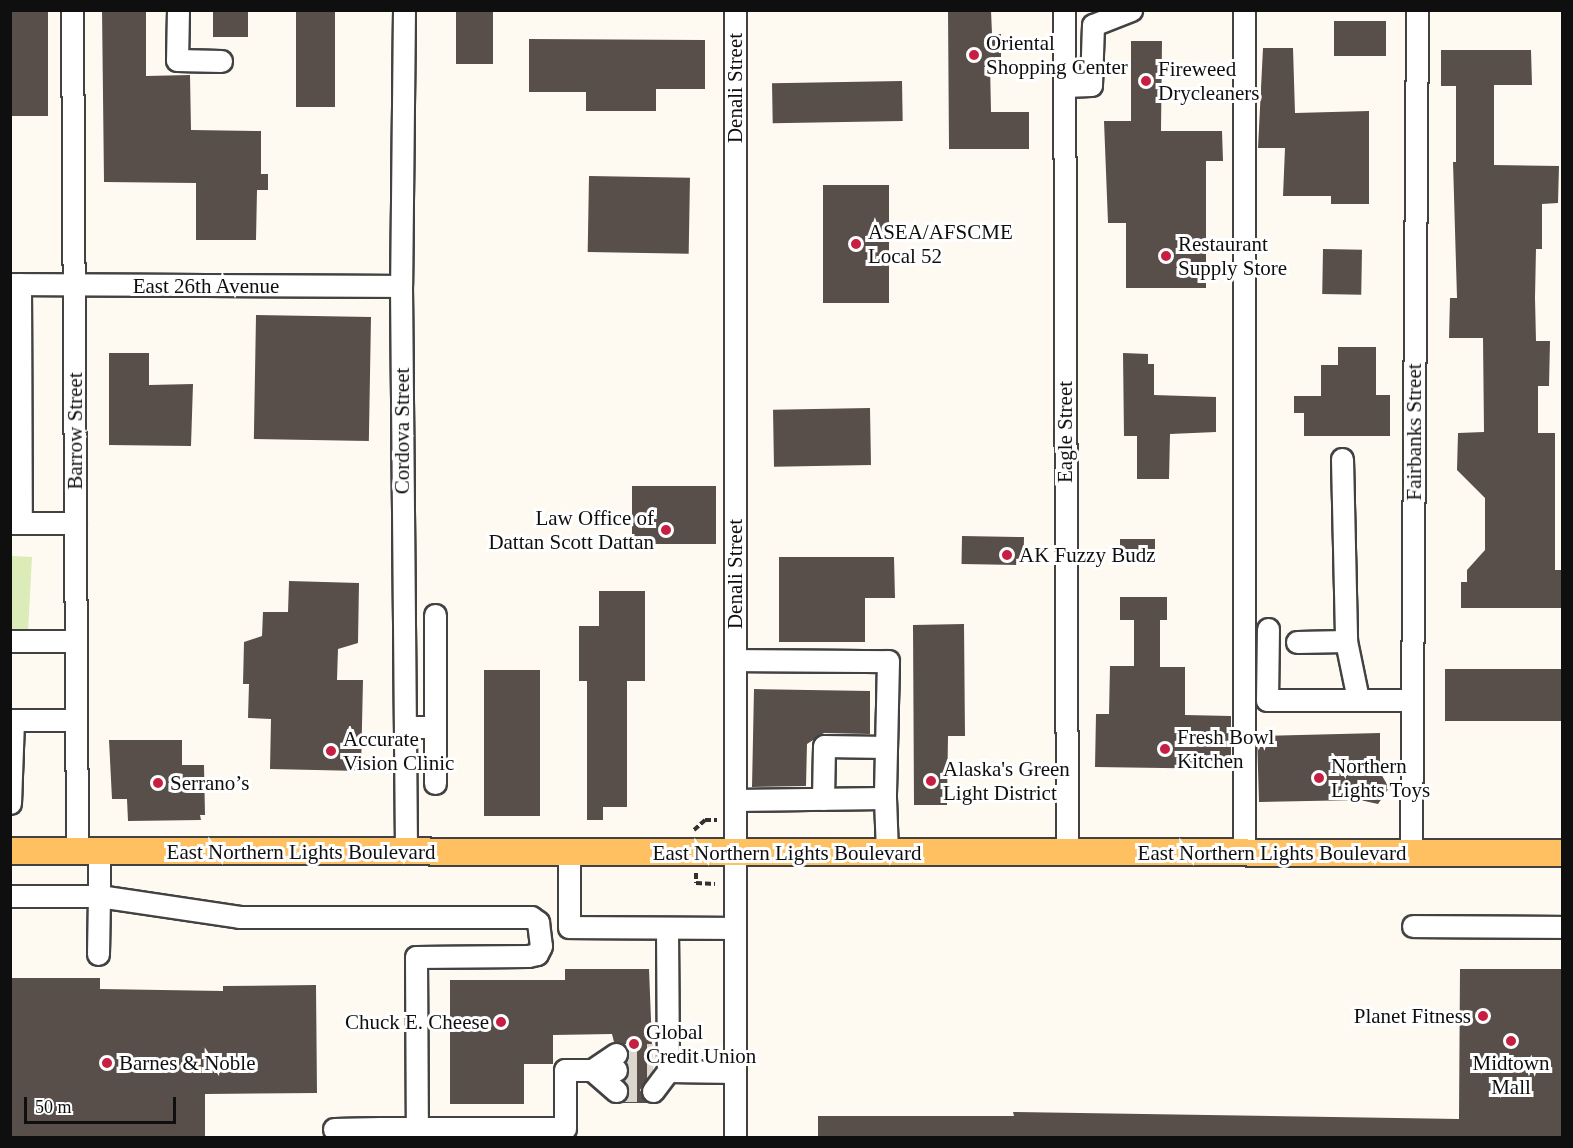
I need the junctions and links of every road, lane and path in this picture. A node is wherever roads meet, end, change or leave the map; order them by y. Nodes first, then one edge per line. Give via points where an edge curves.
1 (72, 10) edge
2 (178, 10) edge
3 (404, 10) edge
4 (735, 10) edge
5 (1064, 10) edge
6 (1131, 10) edge
7 (1244, 10) edge
8 (1417, 10) edge
9 (1093, 18) edge
10 (221, 61) dead end
11 (1064, 86) junction
12 (15, 284) edge
13 (74, 286) junction
14 (401, 286) junction
15 (15, 340) edge
16 (1342, 459) dead end
17 (16, 523) edge
18 (75, 523) junction
19 (435, 615) dead end
20 (1268, 629) dead end
21 (10, 641) edge
22 (76, 641) junction
23 (1346, 641) junction
24 (1297, 642) dead end
25 (735, 660) junction
26 (404, 663) junction
27 (435, 663) junction
28 (1358, 699) junction
29 (1412, 700) junction
30 (76, 720) junction
31 (405, 727) junction
32 (435, 727) junction
33 (886, 747) junction
34 (435, 783) dead end
35 (885, 798) junction
36 (823, 799) junction
37 (735, 800) junction
38 (10, 803) edge
39 (10, 851) edge
40 (88, 851) junction
41 (406, 852) junction
42 (569, 852) junction
43 (735, 852) junction
44 (887, 853) junction
45 (1411, 853) junction
46 (1066, 854) junction
47 (1563, 854) edge
48 (1244, 855) junction
49 (10, 896) edge
50 (99, 896) junction
51 (1413, 926) dead end
52 (1563, 927) edge
53 (668, 928) junction
54 (735, 928) junction
55 (98, 954) dead end
56 (616, 1072) tunnel mouth
57 (735, 1072) junction
58 (417, 1128) junction
59 (334, 1129) dead end
60 (381, 1133) edge
61 (735, 1137) edge

1 - 13 street, Barrow Street
2 - 10 street via 177,60
3 - 14 street, Cordova Street
4 - 25 street, Denali Street
5 - 11 street, Eagle Street
6 - 9 street
7 - 48 street
8 - 29 street, Fairbanks Street
9 - 11 street via 1091,85
11 - 46 street, Eagle Street
12 - 13 street, East 26th Avenue
12 - 15 street
13 - 14 street, East 26th Avenue
13 - 18 street, Barrow Street
14 - 26 street, Cordova Street
15 - 17 street
16 - 23 street
17 - 18 street
18 - 22 street, Barrow Street
19 - 27 street
20 - 28 street via 1267,700
21 - 22 street
22 - 30 street, Barrow Street
23 - 24 street
23 - 28 street
25 - 33 street via 888,661
25 - 37 street, Denali Street
26 - 27 street
26 - 31 street, Cordova Street
27 - 32 street
28 - 29 street
29 - 45 street, Fairbanks Street
30 - 38 street via 14,720
30 - 40 street, Barrow Street
31 - 32 street
31 - 41 street, Cordova Street
32 - 34 street
33 - 35 street
33 - 36 street via 824,746
35 - 36 street
35 - 44 street
36 - 37 street
37 - 43 street, Denali Street
39 - 40 main road, East Northern Lights Boulevard
40 - 41 main road, East Northern Lights Boulevard
40 - 50 street, Barrow Street
41 - 42 main road, East Northern Lights Boulevard
42 - 43 main road, East Northern Lights Boulevard
42 - 53 street via 569,927
43 - 44 main road, East Northern Lights Boulevard
43 - 54 street, Denali Street
44 - 46 main road, East Northern Lights Boulevard
45 - 47 main road, East Northern Lights Boulevard
45 - 48 main road, East Northern Lights Boulevard
46 - 48 main road, East Northern Lights Boulevard
49 - 50 street
50 - 55 street, Barrow Street
50 - 58 street via 239,917 531,917 541,928 537,954 416,957
51 - 52 street
53 - 54 street
53 - 57 street via 657,1071
54 - 57 street, Denali Street
56 - 58 street via 565,1070 565,1128
57 - 61 street, Denali Street
58 - 60 street
59 - 60 street

